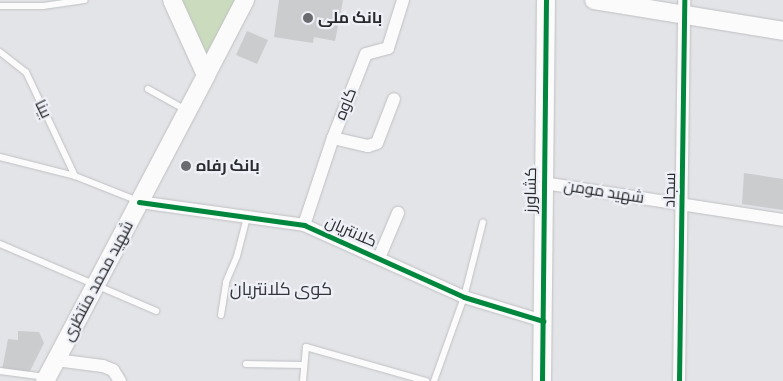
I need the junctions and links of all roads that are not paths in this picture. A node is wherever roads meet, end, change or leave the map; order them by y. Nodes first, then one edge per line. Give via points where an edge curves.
1 (85, 0) edge
2 (172, 0) edge
3 (245, 0) edge
4 (403, 0) edge
5 (546, 0) edge
6 (594, 0) edge
7 (0, 6) edge
8 (684, 7) edge
9 (783, 31) edge
10 (0, 52) edge
11 (206, 74) junction
12 (148, 89) dead end
13 (394, 99) dead end
14 (187, 111) junction
15 (333, 138) junction
16 (0, 157) edge
17 (75, 176) junction
18 (544, 183) junction
19 (139, 202) junction
20 (682, 205) junction
21 (398, 213) dead end
22 (247, 217) junction
23 (783, 220) edge
24 (483, 222) dead end
25 (304, 225) junction
26 (0, 244) edge
27 (379, 258) junction
28 (95, 286) junction
29 (464, 297) junction
30 (156, 311) dead end
31 (221, 315) dead end
32 (542, 321) junction
33 (56, 360) junction
34 (246, 364) dead end
35 (304, 365) junction
36 (0, 371) edge
37 (46, 379) edge
38 (120, 381) edge
39 (303, 381) edge
40 (426, 381) edge
41 (434, 381) edge
42 (542, 381) edge
43 (679, 381) edge

1 - 7 lane via 42,6
2 - 11 main road
3 - 11 main road, شهید محمد منتظری
4 - 15 street, کاوه via 388,48 366,54
5 - 18 main road, کشاورز
6 - 8 main road
8 - 9 main road
8 - 20 street, سجاد
10 - 17 lane, بینا via 26,72
11 - 14 main road, شهید محمد منتظری
12 - 14 lane
13 - 15 street via 377,143 368,146
14 - 19 main road, شهید محمد منتظری
15 - 25 street, کاوه
16 - 17 lane
17 - 19 lane
18 - 20 street, شهید مومن
18 - 32 main road, کشاورز
19 - 22 street, کلانتریان
19 - 28 main road, شهید محمد منتظری
20 - 23 street, شهید مومن
20 - 43 street, سجاد
21 - 27 street
22 - 25 street, کلانتریان
22 - 31 lane via 226,282
24 - 29 lane
25 - 27 street, کلانتریان
26 - 28 lane
27 - 29 street, کلانتریان
28 - 30 lane
28 - 33 main road, شهید محمد منتظری
29 - 32 street, کلانتریان
29 - 41 lane
32 - 42 main road, کشاورز
33 - 37 main road, شهید محمد منتظری
33 - 38 street via 103,366 113,370
34 - 35 lane
35 - 39 lane
35 - 40 lane via 306,347
36 - 37 lane

